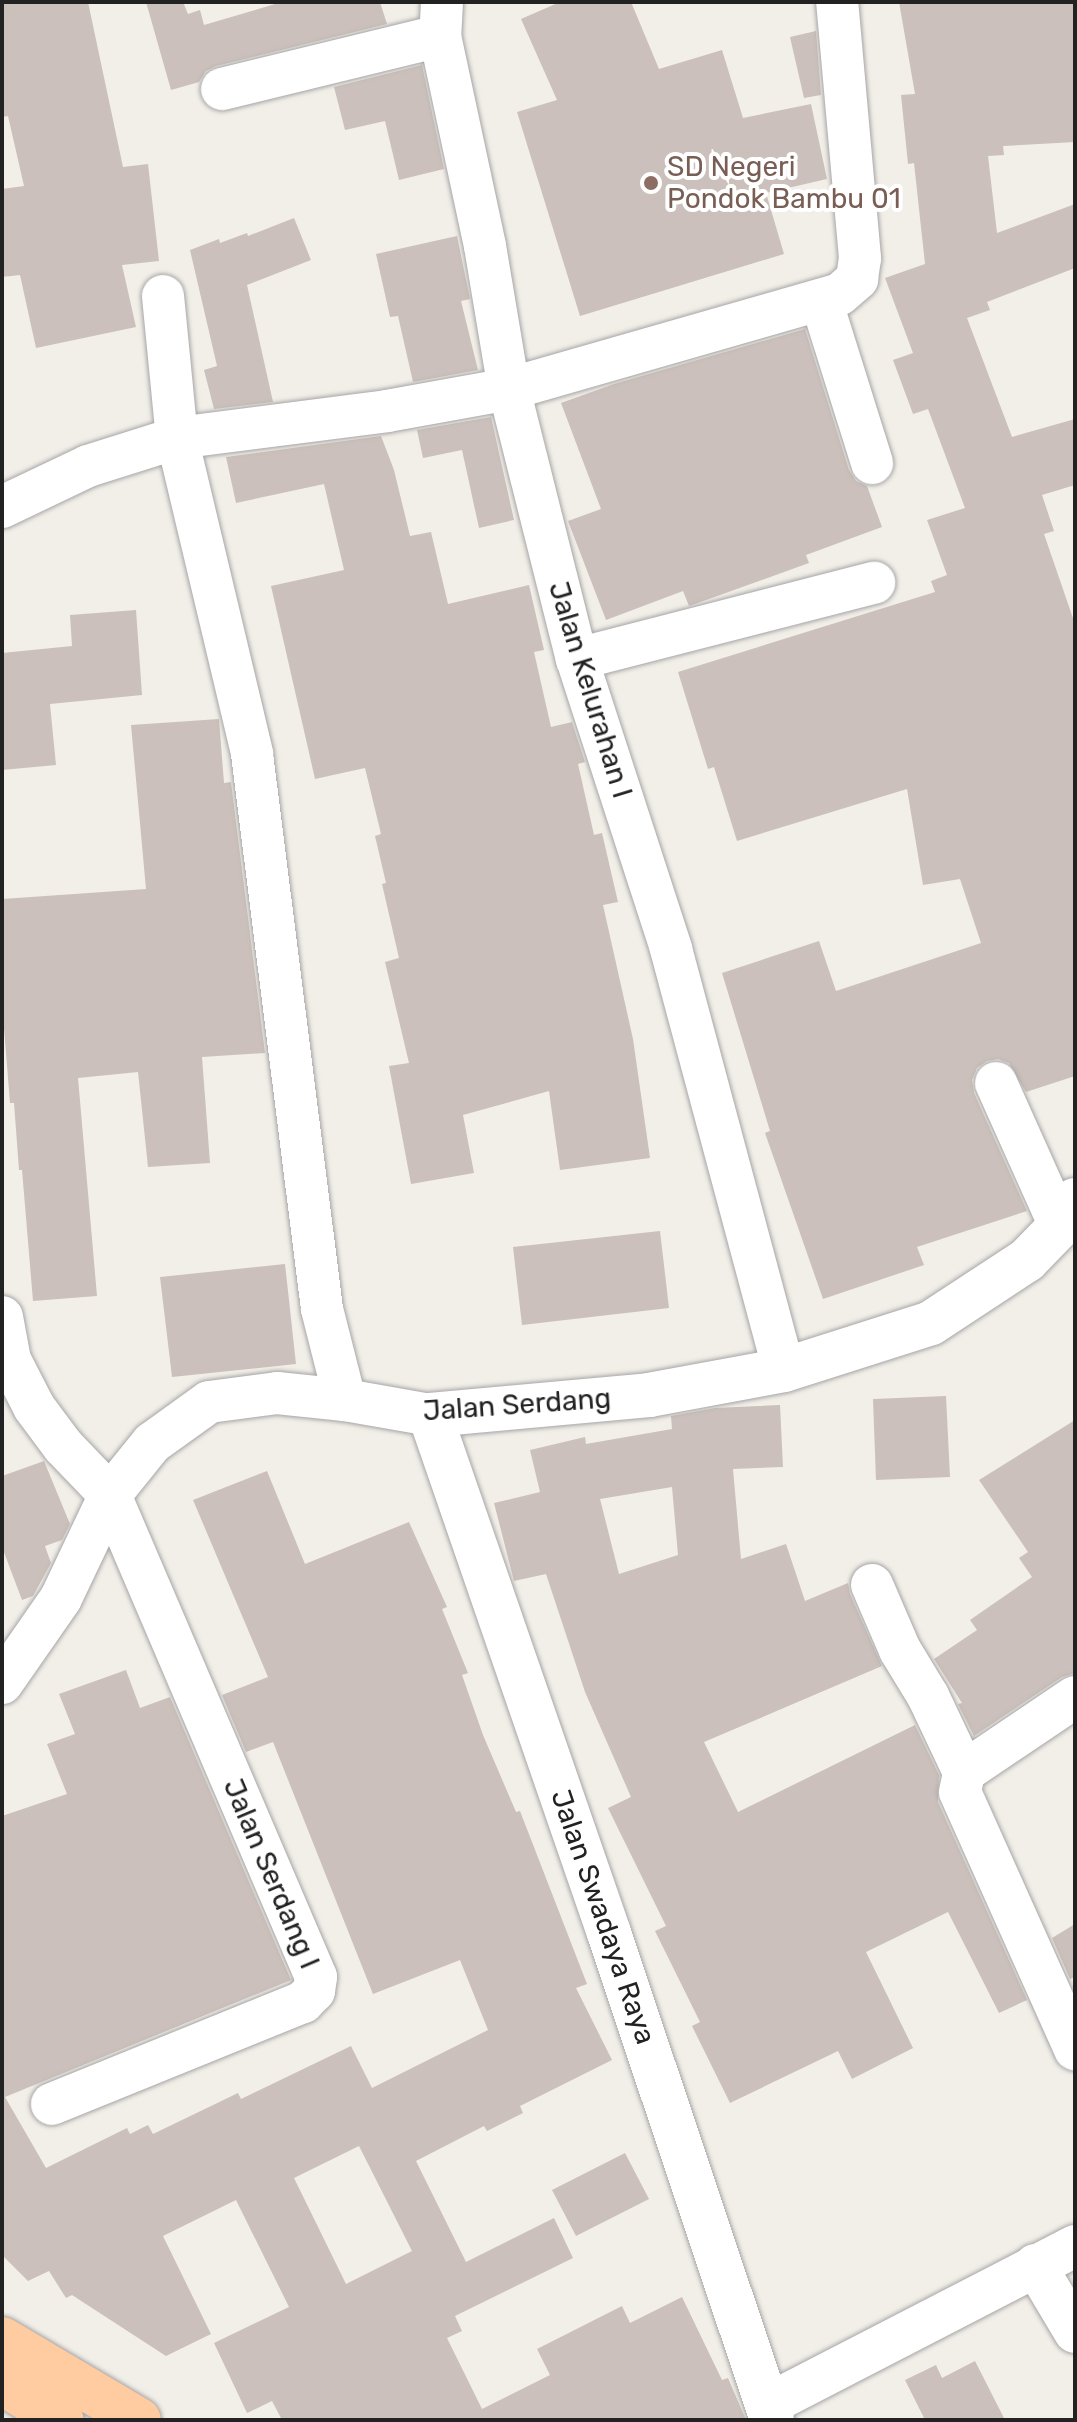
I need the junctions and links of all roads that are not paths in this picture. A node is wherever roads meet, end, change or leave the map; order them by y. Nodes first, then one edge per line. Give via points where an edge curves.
1 (837, 2) edge
2 (441, 19) edge
3 (222, 89) dead end
4 (163, 296) dead end
5 (821, 300) junction
6 (509, 389) junction
7 (177, 438) junction
8 (872, 463) dead end
9 (2, 507) edge
10 (874, 583) dead end
11 (577, 659) junction
12 (996, 1083) dead end
13 (1067, 1213) edge
14 (2, 1317) edge
15 (784, 1370) junction
16 (345, 1400) junction
17 (430, 1415) junction
18 (110, 1495) junction
19 (872, 1585) dead end
20 (2, 1683) edge
21 (1075, 1697) edge
22 (964, 1772) junction
23 (1075, 2049) edge
24 (52, 2104) dead end
25 (1075, 2246) edge
26 (1035, 2265) junction
27 (1075, 2332) edge
28 (2, 2339) edge
29 (2, 2383) edge
30 (770, 2412) edge
31 (62, 2420) edge
32 (139, 2420) edge

1 - 5 street via 860,258 851,286
2 - 3 street
2 - 6 street, Jalan Kelurahan I
4 - 7 street
5 - 6 street
5 - 8 street
6 - 7 street
6 - 11 street, Jalan Kelurahan I
7 - 9 street via 88,466
7 - 16 street via 252,754 322,1309
10 - 11 street
11 - 15 street, Jalan Kelurahan I via 671,949
12 - 13 street
13 - 15 street, Jalan Serdang via 1027,1260 931,1323
14 - 18 street via 10,1360 34,1407
15 - 17 street, Jalan Serdang via 649,1395
16 - 17 street, Jalan Serdang
16 - 18 street, Jalan Serdang via 277,1393 209,1402 152,1443
17 - 30 street, Jalan Swadaya Raya
18 - 20 street, Jalan Serdang via 61,1598
18 - 24 street, Jalan Serdang I via 316,1977 314,1991 303,2002
19 - 22 street
21 - 22 street
22 - 23 street via 960,1792
25 - 26 street
26 - 27 street
26 - 30 street
28 - 32 main road
29 - 31 main road

